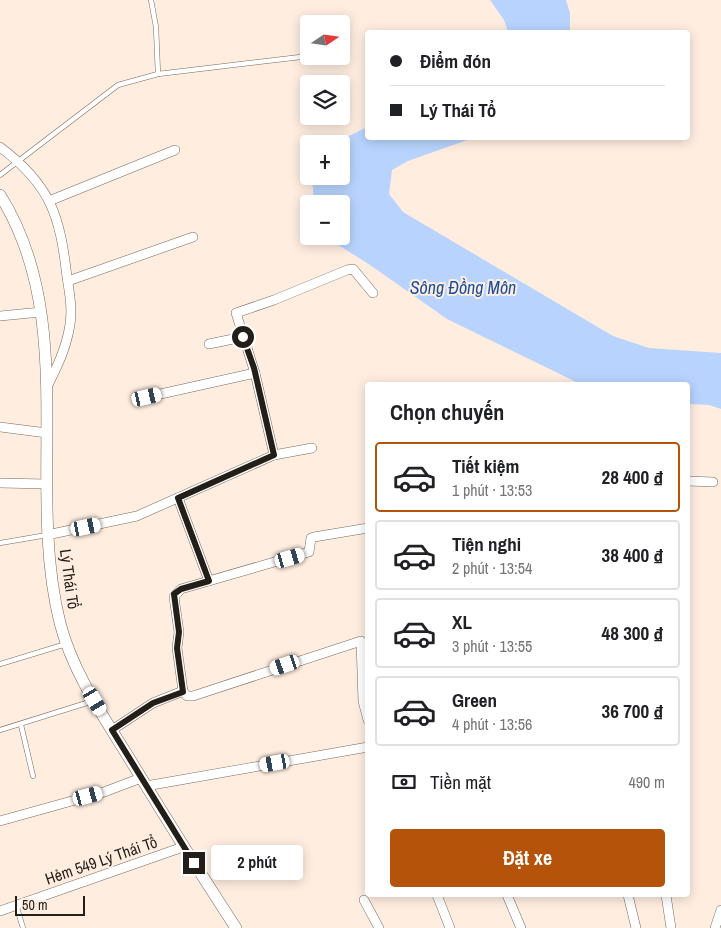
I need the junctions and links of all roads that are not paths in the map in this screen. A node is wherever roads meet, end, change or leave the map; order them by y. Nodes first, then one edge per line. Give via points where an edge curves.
1 (151, 0) edge
2 (300, 57) edge
3 (158, 74) junction
4 (0, 147) edge
5 (175, 150) dead end
6 (19, 161) junction
7 (0, 175) edge
8 (0, 195) edge
9 (49, 201) junction
10 (193, 237) dead end
11 (68, 281) junction
12 (373, 293) dead end
13 (41, 312) junction
14 (0, 316) edge
15 (243, 337) junction
16 (208, 344) dead end
17 (255, 373) junction
18 (46, 390) junction
19 (147, 397) dead end
20 (0, 427) edge
21 (46, 433) junction
22 (312, 448) dead end
23 (274, 455) junction
24 (690, 481) edge
25 (712, 482) dead end
26 (0, 483) edge
27 (47, 484) junction
28 (178, 498) junction
29 (365, 528) edge
30 (47, 536) junction
31 (0, 542) edge
32 (209, 581) junction
33 (67, 644) junction
34 (0, 664) edge
35 (183, 692) junction
36 (95, 701) junction
37 (365, 706) edge
38 (20, 725) junction
39 (0, 730) edge
40 (112, 730) junction
41 (365, 746) edge
42 (33, 776) dead end
43 (143, 782) junction
44 (0, 821) edge
45 (183, 847) junction
46 (439, 897) edge
47 (508, 897) edge
48 (628, 897) edge
49 (666, 897) edge
50 (364, 900) dead end
51 (16, 905) junction
52 (721, 910) edge
53 (0, 911) edge
54 (24, 928) edge
55 (236, 928) edge
56 (379, 928) edge
57 (450, 928) edge
58 (521, 928) edge
59 (636, 928) edge
60 (671, 928) edge
61 (715, 928) edge

1 - 3 lane
2 - 3 lane
3 - 6 lane via 118,85
4 - 6 street
5 - 9 street
6 - 7 lane
6 - 9 street via 41,186
8 - 13 main road, Lý Thái Tổ via 26,246
9 - 11 street via 63,240
10 - 11 street
11 - 18 street via 69,329 63,354
12 - 15 street via 357,272 347,270 274,300 240,310 236,318
13 - 14 street
13 - 18 main road, Lý Thái Tổ
15 - 16 street
15 - 17 street
17 - 19 street
17 - 23 street
18 - 21 main road, Lý Thái Tổ
20 - 21 street
21 - 27 main road, Lý Thái Tổ
22 - 23 street
23 - 28 street
24 - 25 street
26 - 27 street
27 - 30 main road, Lý Thái Tổ
28 - 30 street via 125,519
28 - 32 street
29 - 32 street via 311,538 309,552
30 - 31 lane
30 - 33 main road, Lý Thái Tổ via 60,623
32 - 35 street via 174,594
33 - 34 lane
33 - 36 main road, Lý Thái Tổ
35 - 37 street via 192,696 361,640
35 - 40 street via 153,703
36 - 38 lane
36 - 40 main road, Lý Thái Tổ
38 - 39 lane
38 - 42 lane
40 - 43 main road, Lý Thái Tổ
41 - 43 street
43 - 44 street
43 - 45 main road, Lý Thái Tổ
45 - 51 street, Hẻm 549 Lý Thái Tổ
45 - 55 main road, Lý Thái Tổ
46 - 57 street
47 - 58 street
48 - 59 street
49 - 60 street
50 - 56 street
51 - 53 street, Hẻm 549 Lý Thái Tổ
51 - 54 lane
52 - 61 street

